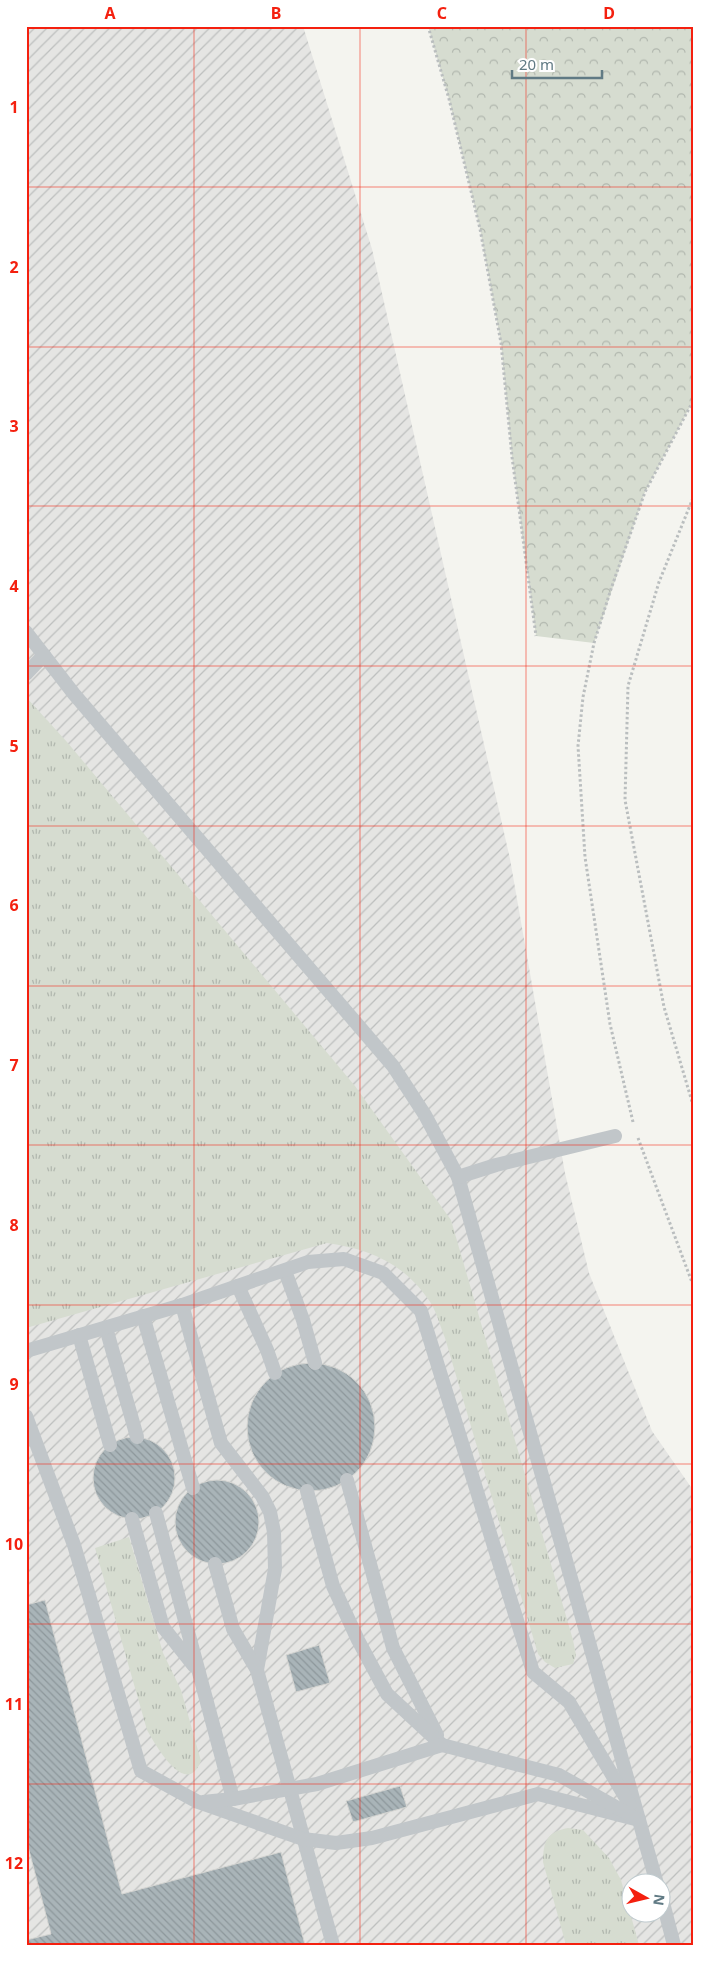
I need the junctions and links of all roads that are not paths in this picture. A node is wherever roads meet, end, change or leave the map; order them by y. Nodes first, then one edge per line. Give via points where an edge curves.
1 (26, 632) edge
2 (44, 655) junction
3 (26, 674) edge
4 (615, 1136) dead end
5 (458, 1177) junction
6 (285, 1271) junction
7 (238, 1286) junction
8 (182, 1305) junction
9 (143, 1316) junction
10 (106, 1328) junction
11 (79, 1335) junction
12 (26, 1351) edge
13 (316, 1363) dead end
14 (275, 1374) dead end
15 (26, 1416) edge
16 (137, 1437) dead end
17 (110, 1445) dead end
18 (347, 1480) dead end
19 (193, 1488) dead end
20 (307, 1491) dead end
21 (156, 1513) dead end
22 (132, 1520) dead end
23 (215, 1564) dead end
24 (198, 1670) junction
25 (256, 1670) junction
26 (442, 1745) junction
27 (289, 1790) junction
28 (233, 1799) junction
29 (198, 1802) junction
30 (639, 1820) junction
31 (303, 1840) junction
32 (654, 1874) edge
33 (669, 1924) edge
34 (333, 1945) edge
35 (674, 1945) edge

1 - 2 lane
2 - 3 lane
2 - 5 lane via 393,1066 425,1115
4 - 5 lane
5 - 30 lane
6 - 7 lane
6 - 13 lane
6 - 30 lane via 308,1262 344,1259 383,1273 421,1311 533,1672 569,1702
7 - 8 lane
7 - 14 lane
8 - 9 lane
8 - 25 lane via 221,1443 262,1496 270,1512 275,1569
9 - 10 lane
9 - 19 lane
10 - 11 lane
10 - 16 lane
11 - 12 lane
11 - 17 lane
15 - 29 lane via 74,1546 141,1771
18 - 26 lane via 393,1648
20 - 26 lane via 333,1586 358,1640 387,1694
21 - 24 lane
22 - 24 lane via 163,1627
23 - 25 lane via 233,1629
24 - 28 lane
25 - 27 lane
26 - 27 lane
26 - 30 lane via 558,1775
27 - 28 lane
27 - 31 lane
28 - 29 lane
29 - 31 lane
30 - 31 lane via 538,1794 372,1838 336,1843
30 - 32 lane
31 - 34 lane
33 - 35 lane

